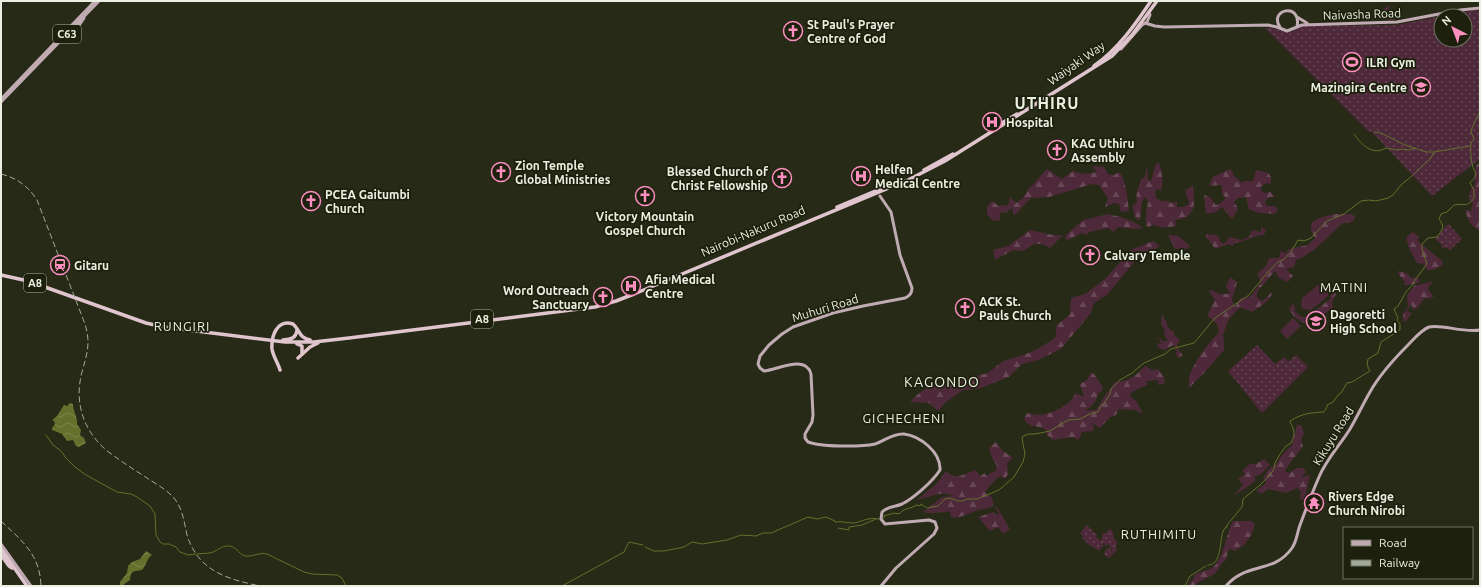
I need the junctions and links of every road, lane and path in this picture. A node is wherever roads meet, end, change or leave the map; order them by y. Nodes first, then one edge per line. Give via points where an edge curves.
1 (1151, 1) edge
2 (1157, 1) edge
3 (97, 2) edge
4 (1480, 8) edge
5 (1149, 12) junction
6 (1297, 17) junction
7 (1277, 20) junction
8 (1145, 23) junction
9 (1315, 24) junction
10 (1267, 25) junction
11 (1297, 27) junction
12 (1280, 28) junction
13 (76, 30) dead end
14 (1126, 39) junction
15 (1119, 50) junction
16 (1, 99) edge
17 (1, 102) edge
18 (880, 196) dead end
19 (845, 205) junction
20 (1, 274) edge
21 (669, 278) junction
22 (296, 327) junction
23 (1480, 330) edge
24 (310, 340) junction
25 (333, 340) junction
26 (284, 341) junction
27 (302, 354) junction
28 (298, 358) dead end
29 (280, 370) dead end
30 (1, 544) edge
31 (1, 548) edge
32 (1, 554) edge
33 (26, 586) edge
34 (31, 586) edge
35 (881, 586) edge
36 (1226, 586) edge

1 - 14 highway, Waiyaki Way / A8
2 - 5 highway, Waiyaki Way / A8
3 - 13 main road
3 - 16 main road, C63
3 - 17 main road, C63
4 - 9 main road, Naivasha Road via 1397,22
5 - 8 main road
5 - 14 highway, Waiyaki Way / A8
6 - 7 main road via 1292,11 1285,10
6 - 9 main road, Naivasha Road via 1303,22
6 - 11 main road
7 - 10 main road
7 - 12 main road
8 - 10 main road via 1164,27
8 - 15 main road
9 - 11 main road, Naivasha Road
10 - 12 main road
11 - 12 main road via 1287,31
14 - 15 highway, Waiyaki Way / A8
14 - 19 highway, Waiyaki Way / A8 via 1088,70 937,164
15 - 19 highway, Waiyaki Way / A8 via 1101,64 945,162
18 - 35 main road, Muhuri Road via 891,212 912,292 905,298 833,313 792,327 770,345 758,362 764,371 790,364 803,365 810,369 813,415 805,434 808,442 868,445 903,434 926,443 940,463 940,470 909,499 882,512 881,519 885,524 929,520 935,522 937,528 934,534 892,572
19 - 21 highway, Nairobi-Nakuru Road / A8
20 - 26 highway, A8 via 21,278 158,326
21 - 24 highway, A8 via 616,299 595,304
21 - 25 highway, A8 via 616,301 595,307
22 - 24 highway via 301,336
22 - 26 highway via 295,336
22 - 29 highway via 287,323 279,326 274,332 273,351
23 - 36 main road, Kikuyu Road via 1462,331 1429,327 1415,338 1390,364 1373,387 1350,430 1324,468 1294,544 1287,555 1274,564 1240,574
24 - 26 highway, A8
25 - 26 highway, A8 via 295,343
25 - 27 highway via 314,345
26 - 27 highway via 301,345
27 - 28 highway
30 - 34 main road
31 - 33 highway
32 - 33 highway

